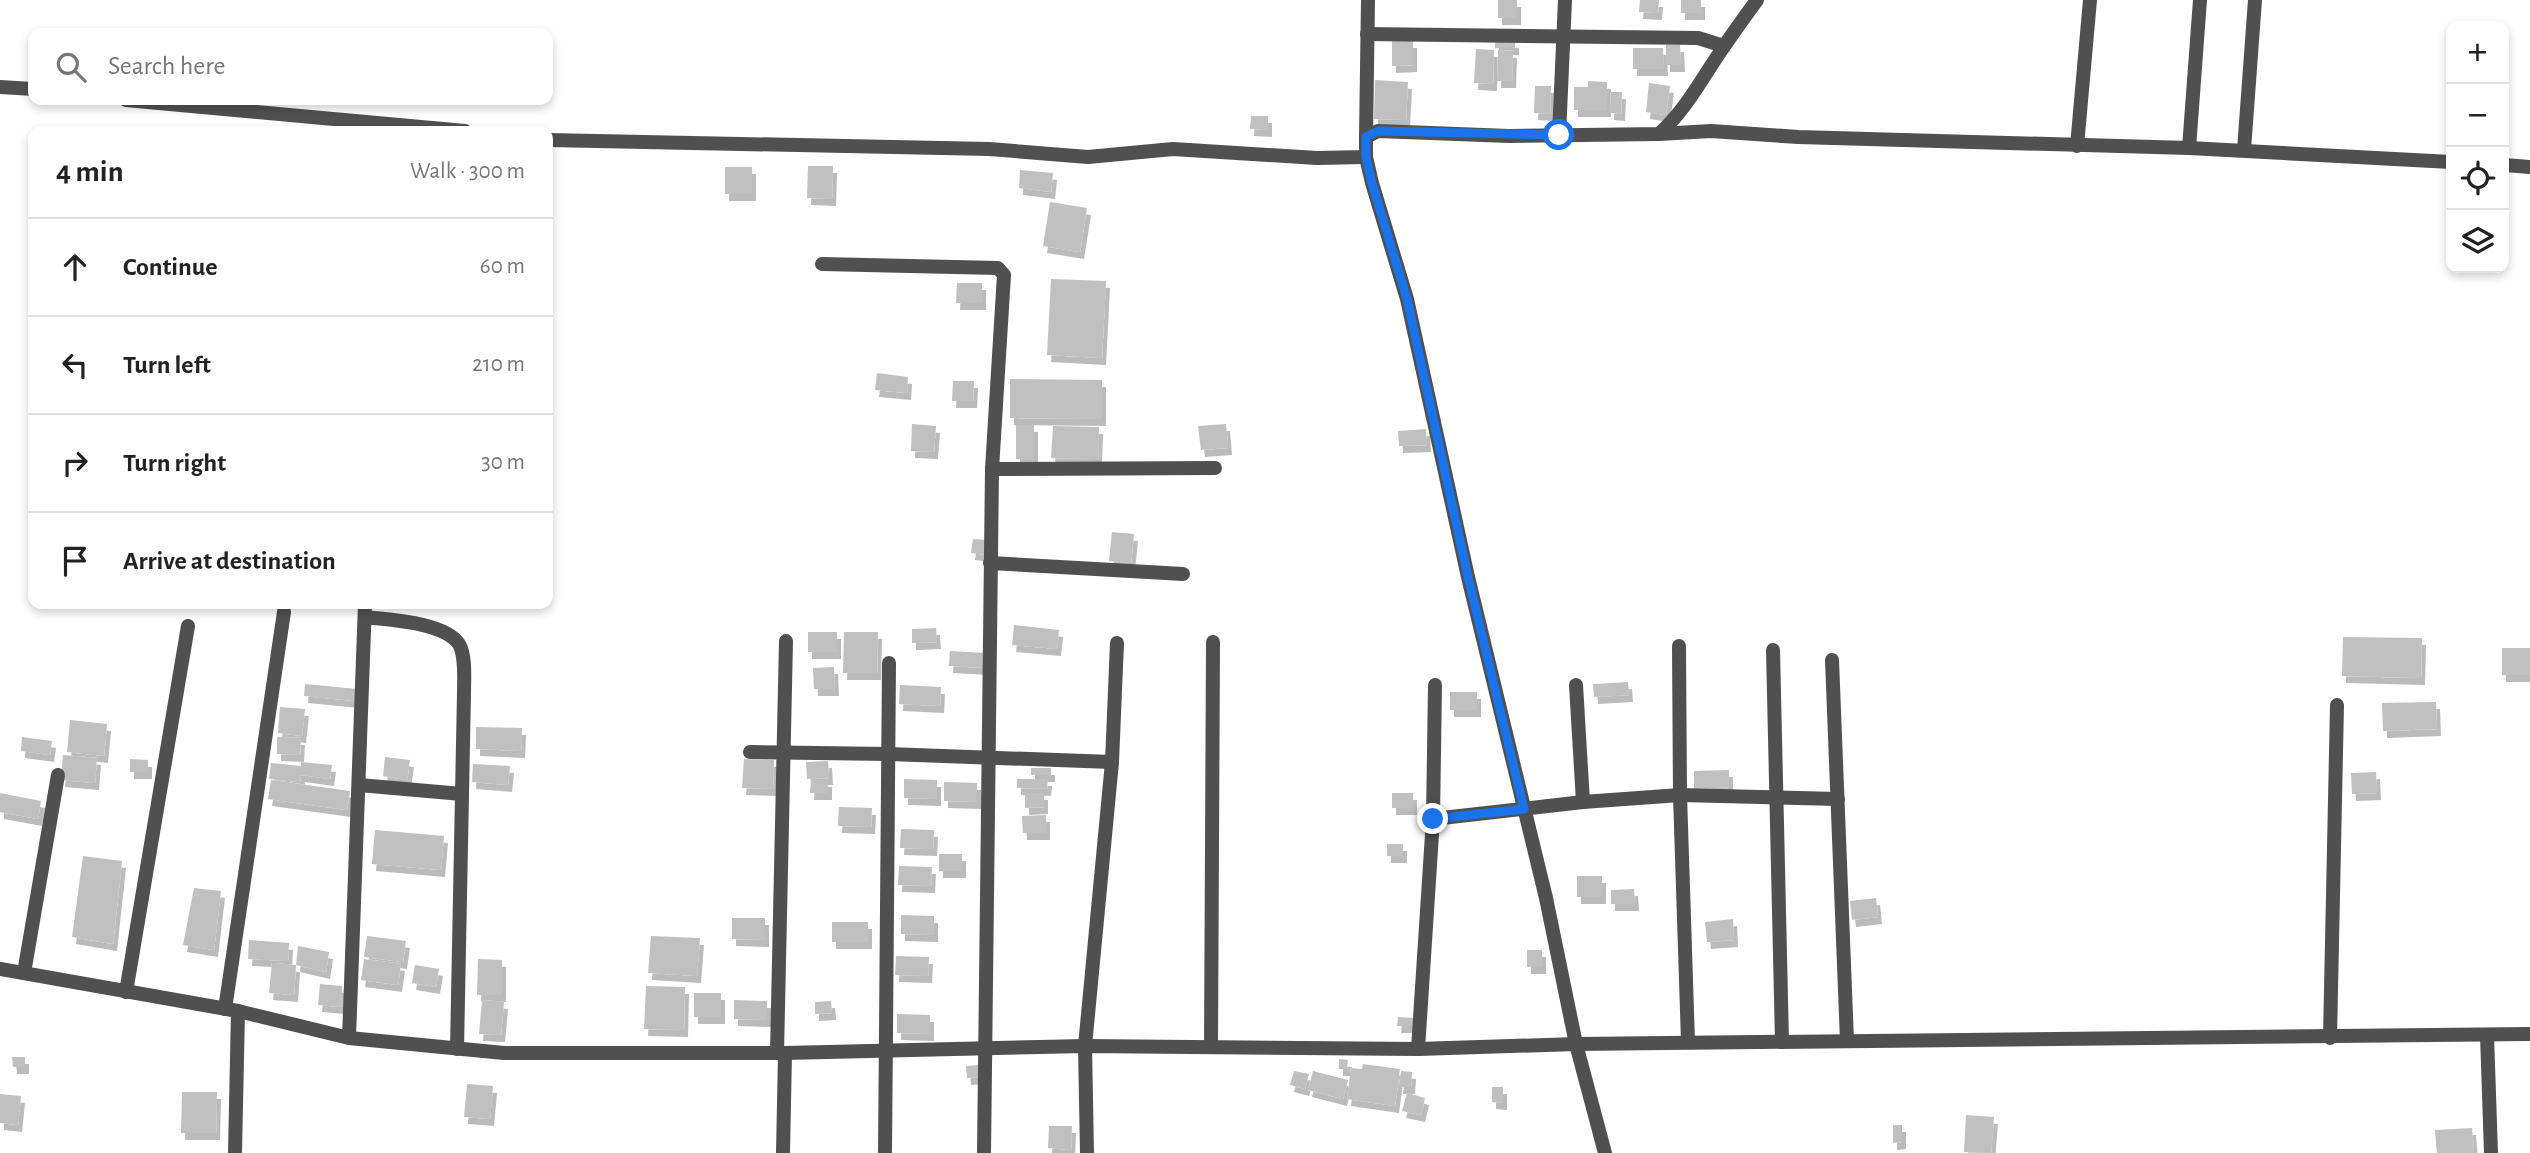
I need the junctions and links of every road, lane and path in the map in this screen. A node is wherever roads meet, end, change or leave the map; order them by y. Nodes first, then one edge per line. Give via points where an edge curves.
1 (1368, 0) edge
2 (1565, 0) edge
3 (1757, 0) edge
4 (2090, 0) edge
5 (2200, 0) edge
6 (2255, 0) edge
7 (1367, 34) junction
8 (1564, 36) junction
9 (1724, 46) junction
10 (0, 87) edge
11 (28, 89) edge
12 (178, 105) edge
13 (346, 121) junction
14 (353, 126) edge
15 (405, 126) edge
16 (1659, 134) junction
17 (1559, 135) junction
18 (1366, 137) junction
19 (553, 140) edge
20 (2077, 146) junction
21 (2189, 148) junction
22 (2244, 150) junction
23 (1366, 157) junction
24 (2446, 162) edge
25 (2509, 165) edge
26 (2530, 167) edge
27 (822, 264) dead end
28 (1215, 468) dead end
29 (992, 469) junction
30 (990, 563) junction
31 (1183, 574) dead end
32 (365, 610) edge
33 (284, 612) dead end
34 (188, 626) dead end
35 (786, 641) dead end
36 (1213, 642) dead end
37 (1117, 643) dead end
38 (1679, 646) dead end
39 (1773, 650) dead end
40 (1832, 660) dead end
41 (889, 663) dead end
42 (1435, 685) dead end
43 (1576, 685) dead end
44 (2336, 705) dead end
45 (750, 752) dead end
46 (782, 753) junction
47 (888, 754) junction
48 (987, 757) junction
49 (1112, 762) junction
50 (58, 775) dead end
51 (359, 785) junction
52 (462, 794) junction
53 (1680, 795) junction
54 (1777, 797) junction
55 (1838, 799) junction
56 (1583, 802) junction
57 (1524, 809) junction
58 (1433, 819) junction
59 (0, 969) edge
60 (24, 973) junction
61 (126, 992) junction
62 (231, 1010) junction
63 (2530, 1034) edge
64 (2487, 1035) junction
65 (349, 1038) junction
66 (2330, 1038) junction
67 (1847, 1041) junction
68 (1688, 1042) junction
69 (1782, 1042) junction
70 (1576, 1044) junction
71 (1086, 1046) junction
72 (986, 1047) junction
73 (1211, 1047) junction
74 (457, 1049) junction
75 (886, 1049) junction
76 (1418, 1049) junction
77 (781, 1053) junction
78 (234, 1153) edge
79 (783, 1153) edge
80 (885, 1153) edge
81 (984, 1153) edge
82 (1087, 1153) edge
83 (1605, 1153) edge
84 (2491, 1153) edge

1 - 7 street
2 - 8 street
3 - 9 street
4 - 20 street
5 - 21 street
6 - 22 street
7 - 8 street
7 - 18 street
8 - 9 street via 1698,38
8 - 17 street
9 - 16 street via 1695,93
10 - 11 street
12 - 13 street
13 - 14 street
13 - 15 street
16 - 17 street
16 - 20 street via 1711,131
17 - 18 street via 1378,131
18 - 23 street
19 - 23 street via 947,148 1088,157 1173,149
20 - 21 street
21 - 22 street
22 - 24 street
23 - 57 street via 1407,299
25 - 26 street
27 - 29 street via 998,268 1003,272
28 - 29 street
29 - 30 street
30 - 31 street
30 - 48 street
32 - 51 street
32 - 52 street via 441,631 460,646
33 - 62 street
34 - 61 street
35 - 46 street
36 - 73 street
37 - 49 street
38 - 53 street
39 - 54 street
40 - 55 street
41 - 47 street
42 - 58 street
43 - 56 street
44 - 66 street
45 - 46 street
46 - 47 street
46 - 77 street
47 - 48 street
47 - 75 street
48 - 49 street
48 - 72 street
49 - 71 street
50 - 60 street
51 - 52 street
51 - 65 street
52 - 74 street
53 - 54 street
53 - 56 street
53 - 68 street
54 - 55 street
54 - 69 street
55 - 67 street
56 - 57 street
57 - 58 street
57 - 70 street
58 - 76 street
59 - 60 street
60 - 61 street
61 - 62 street
62 - 65 street
62 - 78 street
63 - 64 street
64 - 66 street
64 - 84 street
65 - 74 street
66 - 67 street
67 - 69 street
68 - 69 street
68 - 70 street
70 - 76 street
70 - 83 street
71 - 72 street
71 - 73 street
71 - 82 street
72 - 75 street
72 - 81 street
73 - 76 street
74 - 77 street via 527,1054
75 - 77 street
75 - 80 street
77 - 79 street

